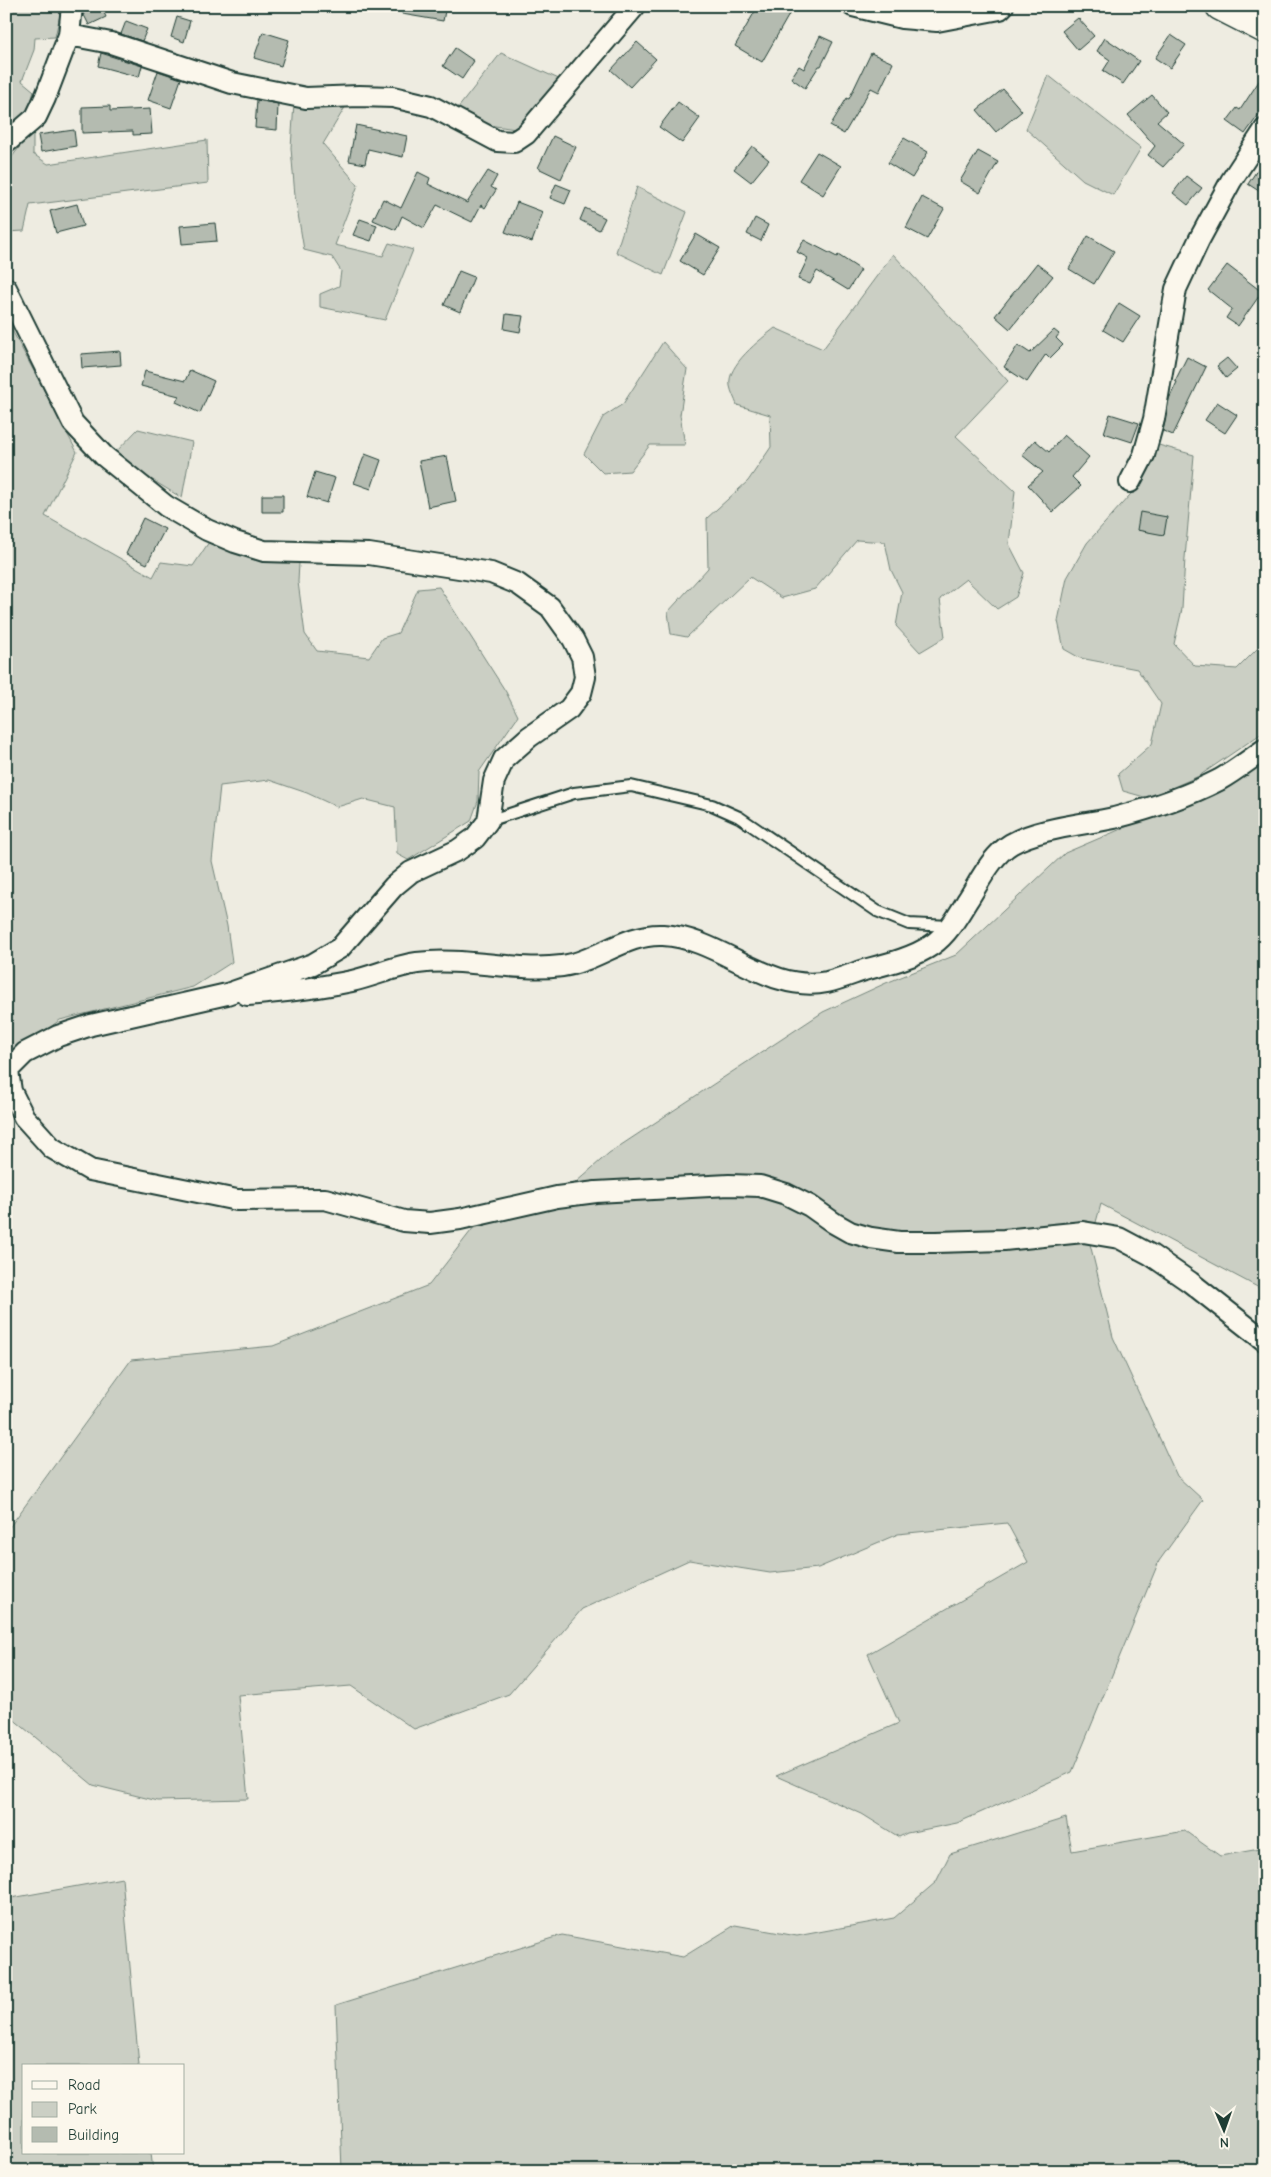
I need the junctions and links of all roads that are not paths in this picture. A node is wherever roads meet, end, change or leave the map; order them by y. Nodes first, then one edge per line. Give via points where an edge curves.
1 (72, 6) edge
2 (635, 6) edge
3 (853, 6) edge
4 (1003, 6) edge
5 (1220, 6) edge
6 (1265, 29) edge
7 (69, 35) junction
8 (1265, 129) edge
9 (6, 143) edge
10 (6, 288) edge
11 (1130, 482) dead end
12 (1265, 748) edge
13 (488, 821) junction
14 (950, 926) junction
15 (227, 994) junction
16 (7, 1071) edge
17 (1265, 1341) edge

1 - 7 street
2 - 7 street via 526,134 514,142 497,141 431,106 393,97 306,98 232,83 111,43
3 - 4 street via 902,18 937,21
5 - 6 main road
7 - 9 street via 36,116
8 - 11 street via 1226,190 1176,290 1154,419 1144,455
10 - 13 street via 74,423 104,456 166,506 208,530 264,551 369,554 491,573 518,584 550,607 582,657 585,677 581,693 569,709 529,737 504,760 494,781
12 - 14 street via 1220,779 1181,798 1114,818 1037,834 1010,844 994,860
13 - 14 lane via 574,792 621,786 649,790 712,805 739,817 877,911 909,924
13 - 15 street via 475,838 458,850 411,872 394,886 340,948 313,964
14 - 15 street via 933,944 907,957 826,982 801,984 779,979 688,939 662,935 640,937 563,966 416,963 322,987
15 - 16 street via 91,1025 58,1036 25,1053
16 - 17 street via 11,1091 24,1117 52,1148 90,1170 237,1200 325,1199 404,1221 460,1220 557,1197 596,1192 729,1185 760,1186 786,1194 850,1232 899,1242 1004,1240 1083,1232 1119,1238 1151,1255

